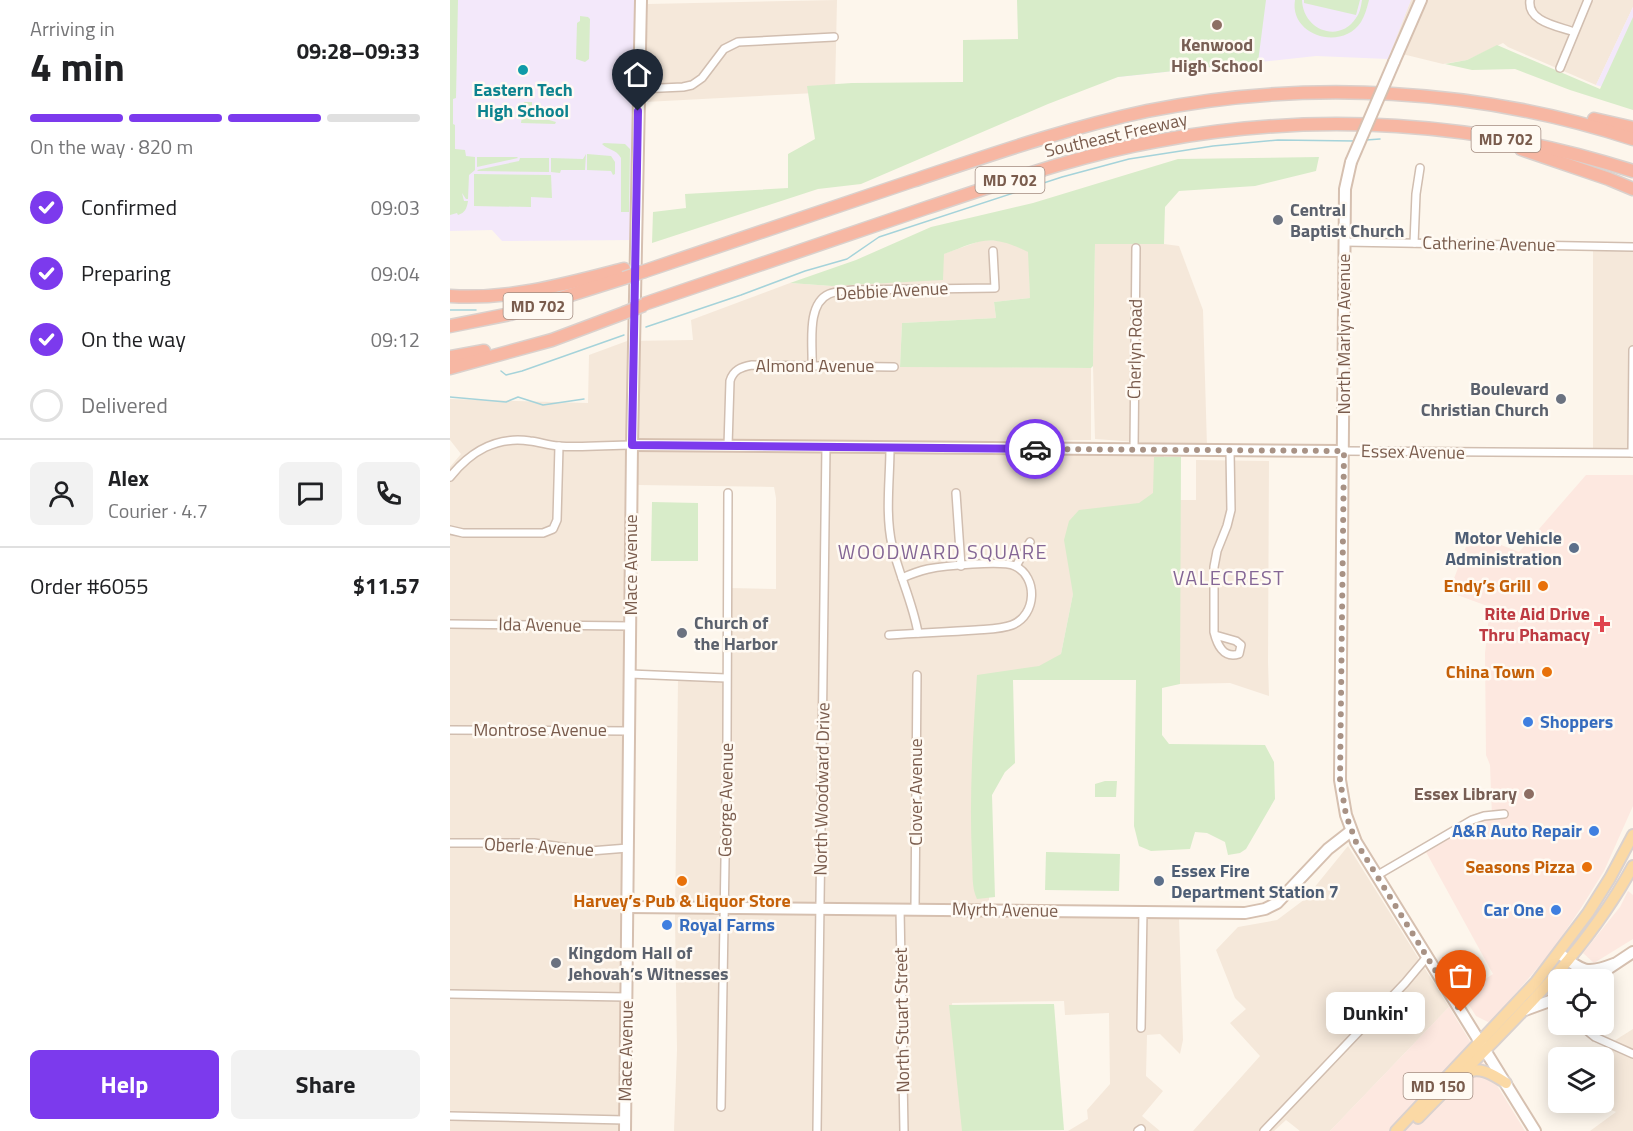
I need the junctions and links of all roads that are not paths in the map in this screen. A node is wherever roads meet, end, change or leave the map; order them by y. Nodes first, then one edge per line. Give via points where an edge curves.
1 (641, 0) edge
2 (1421, 0) edge
3 (1530, 0) edge
4 (1588, 0) edge
5 (1574, 32) junction
6 (834, 36) dead end
7 (1560, 68) dead end
8 (639, 88) junction
9 (1385, 94) junction
10 (1375, 124) junction
11 (1633, 129) edge
12 (1633, 139) edge
13 (1420, 168) dead end
14 (1633, 171) edge
15 (1633, 189) edge
16 (1345, 242) junction
17 (1414, 243) junction
18 (1633, 246) edge
19 (1137, 248) dead end
20 (993, 251) dead end
21 (624, 274) junction
22 (450, 296) edge
23 (624, 312) junction
24 (450, 326) edge
25 (1633, 350) edge
26 (450, 357) edge
27 (812, 365) junction
28 (894, 367) dead end
29 (450, 368) edge
30 (632, 445) junction
31 (559, 446) junction
32 (728, 446) junction
33 (826, 446) junction
34 (890, 448) junction
35 (1134, 449) junction
36 (1230, 451) junction
37 (1344, 451) junction
38 (1632, 453) edge
39 (450, 477) edge
40 (728, 493) dead end
41 (956, 493) dead end
42 (450, 530) edge
43 (1030, 542) dead end
44 (961, 566) junction
45 (1016, 566) junction
46 (902, 578) junction
47 (450, 624) edge
48 (631, 626) junction
49 (918, 633) junction
50 (890, 635) dead end
51 (1215, 635) dead end
52 (630, 674) junction
53 (917, 675) dead end
54 (726, 678) junction
55 (450, 730) edge
56 (629, 731) junction
57 (1504, 814) dead end
58 (1351, 831) junction
59 (1633, 835) edge
60 (450, 843) edge
61 (628, 848) junction
62 (1633, 866) edge
63 (1376, 876) junction
64 (627, 907) junction
65 (724, 908) junction
66 (821, 909) junction
67 (900, 909) junction
68 (915, 909) junction
69 (1143, 910) junction
70 (1633, 952) edge
71 (1564, 956) junction
72 (1426, 958) junction
73 (1614, 964) junction
74 (1607, 969) edge
75 (450, 994) edge
76 (627, 997) junction
77 (1548, 1002) edge
78 (1525, 1010) junction
79 (1141, 1028) dead end
80 (1593, 1035) edge
81 (1482, 1045) junction
82 (1633, 1054) edge
83 (1457, 1077) junction
84 (1506, 1083) junction
85 (721, 1107) dead end
86 (450, 1116) edge
87 (625, 1125) edge
88 (818, 1131) edge
89 (904, 1131) edge
90 (1264, 1131) edge
91 (1396, 1131) edge
92 (1405, 1131) edge
93 (1535, 1131) edge

1 - 8 street, Mace Avenue
2 - 16 street, North Marlyn Avenue, bridge via 1351,162 1345,189
3 - 5 street via 1537,18
4 - 5 street
5 - 7 street
6 - 8 street via 738,42 724,50 692,85
8 - 30 street, Mace Avenue
9 - 11 highway via 1499,100
9 - 12 highway, Southeast Freeway / MD 702 via 1527,112
9 - 21 highway, Southeast Freeway / MD 702 via 1257,96 1117,118 1034,140
10 - 14 highway, Southeast Freeway / MD 702 via 1486,135 1566,151
10 - 15 highway via 1452,134 1522,149
10 - 23 highway, Southeast Freeway / MD 702, bridge via 1260,126 1123,148 1007,181
13 - 17 street
16 - 17 street, Catherine Avenue
16 - 37 street, North Marlyn Avenue
17 - 18 street, Catherine Avenue
19 - 35 street, Cherlyn Road
20 - 27 street, Debbie Avenue via 995,288 853,290 826,295 814,314
21 - 22 highway via 517,294
21 - 24 highway, MD 702 via 542,305
23 - 26 highway, Southeast Freeway / MD 702 via 540,338
23 - 29 highway via 552,340
25 - 38 street
27 - 28 street, Almond Avenue
27 - 32 street, Almond Avenue via 752,365 737,369 730,381
30 - 31 street, Essex Avenue
30 - 32 street, Essex Avenue
30 - 48 street, Mace Avenue
31 - 39 street, Essex Avenue via 518,440 492,443 469,456
31 - 42 street via 555,528 543,533
32 - 33 street, Essex Avenue
33 - 34 street, Essex Avenue
33 - 66 street, North Woodward Drive
34 - 35 street, Essex Avenue
34 - 46 street via 890,528
35 - 36 street, Essex Avenue
36 - 37 street, Essex Avenue
36 - 51 street via 1231,510 1214,567
37 - 38 street, Essex Avenue
37 - 58 street, North Marlyn Avenue via 1340,780
40 - 54 street, George Avenue
41 - 44 street
43 - 45 street
44 - 45 street
44 - 46 street via 930,568
45 - 49 street via 1027,577 1032,595 1026,614 1018,622 998,628
46 - 49 street
47 - 48 street, Ida Avenue
48 - 52 street, Mace Avenue
49 - 50 street
52 - 54 street
52 - 56 street, Mace Avenue
53 - 68 street, Clover Avenue
54 - 65 street, George Avenue
55 - 56 street, Montrose Avenue
56 - 61 street, Mace Avenue
57 - 63 street via 1472,820
58 - 63 street, North Marlyn Avenue
58 - 69 street, Myrth Avenue via 1328,849 1285,896 1265,909 1245,913
59 - 71 main road, MD 150
60 - 61 street, Oberle Avenue via 534,843 591,852
61 - 64 street, Mace Avenue
62 - 71 main road, MD 150 via 1617,895
63 - 72 street, North Marlyn Avenue
64 - 65 street, Myrth Avenue
64 - 76 street, Mace Avenue
65 - 66 street, Myrth Avenue
65 - 85 street, George Avenue
66 - 67 street, Myrth Avenue
66 - 88 street, North Woodward Drive
67 - 68 street, Myrth Avenue
67 - 89 street, North Stuart Street
68 - 69 street, Myrth Avenue
69 - 79 street
70 - 73 street
71 - 73 street via 1590,971
71 - 78 main road, MD 150
71 - 81 main road, MD 150
72 - 81 street, North Marlyn Avenue
72 - 90 street
73 - 74 street
75 - 76 street
76 - 87 street, Mace Avenue
77 - 78 street
78 - 81 main road, MD 150
80 - 82 street
81 - 83 main road, MD 150
81 - 84 street, North Marlyn Avenue
81 - 91 main road, MD 150
83 - 84 main road via 1476,1069
83 - 92 main road, MD 150
84 - 93 street, North Marlyn Avenue
86 - 87 street

